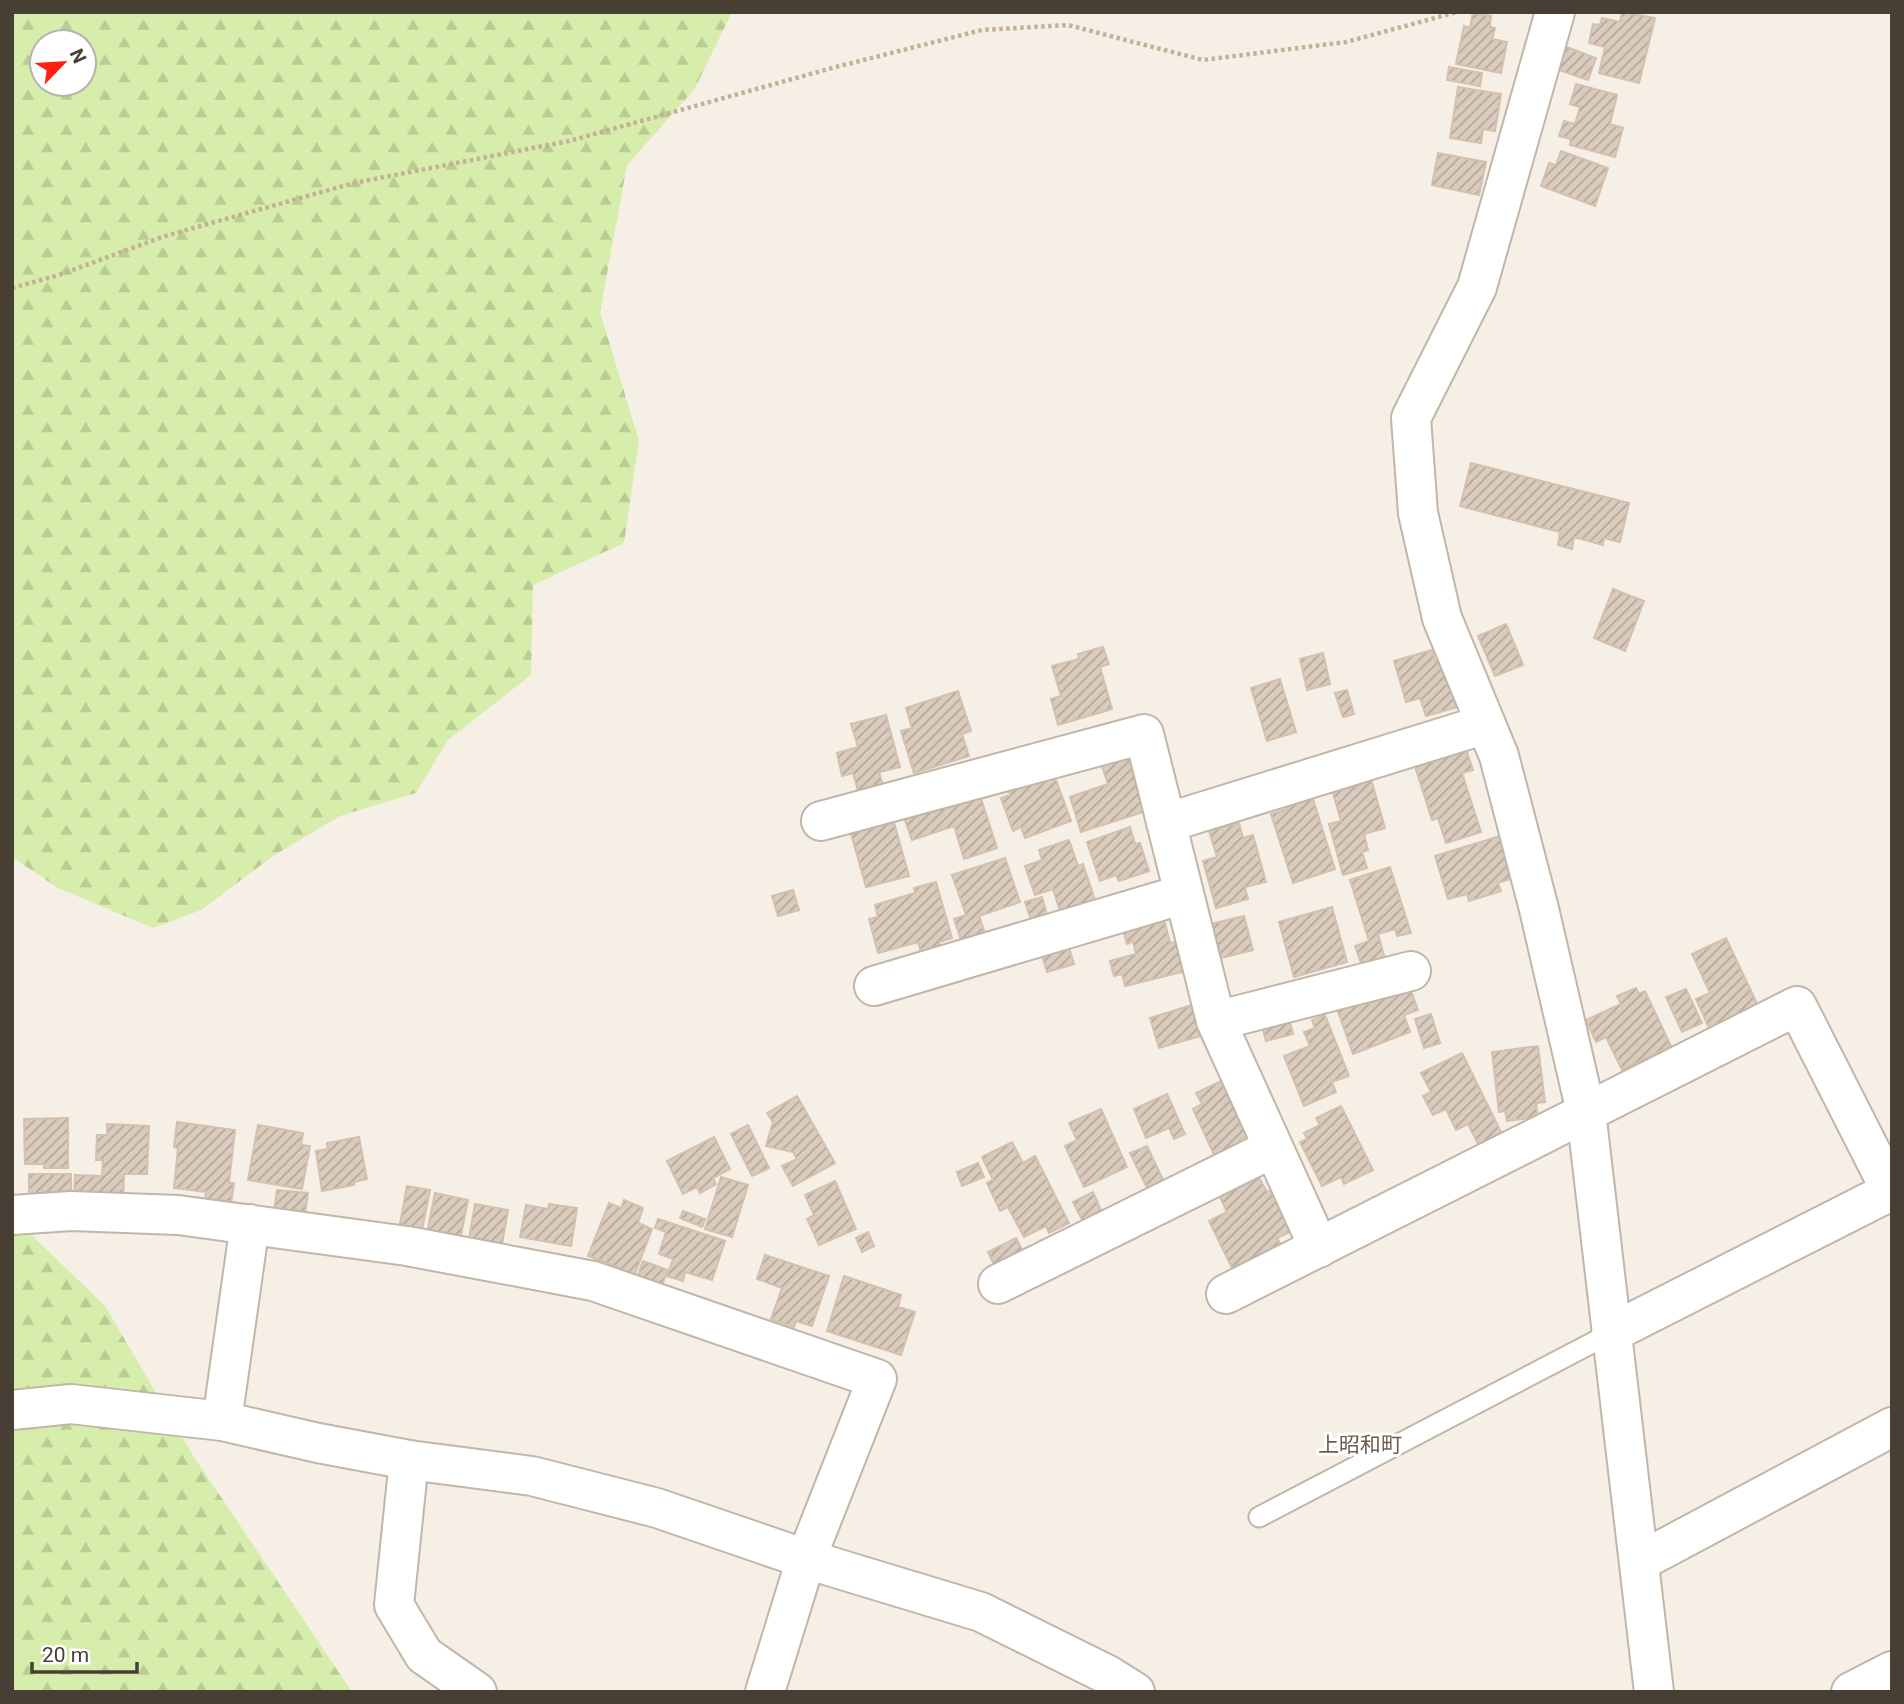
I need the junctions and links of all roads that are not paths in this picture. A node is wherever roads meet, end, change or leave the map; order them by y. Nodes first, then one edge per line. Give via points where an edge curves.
1 (1555, 12) edge
2 (1486, 724) junction
3 (821, 821) dead end
4 (1166, 823) junction
5 (1184, 894) junction
6 (1411, 971) dead end
7 (874, 986) dead end
8 (1216, 1021) junction
9 (1586, 1112) junction
10 (1273, 1148) junction
11 (1891, 1192) edge
12 (12, 1215) edge
13 (250, 1224) junction
14 (1319, 1248) junction
15 (998, 1284) dead end
16 (1226, 1294) dead end
17 (1611, 1333) junction
18 (12, 1410) edge
19 (222, 1421) junction
20 (1892, 1427) edge
21 (409, 1460) junction
22 (1259, 1517) dead end
23 (806, 1559) junction
24 (1639, 1562) junction
25 (1892, 1671) edge
26 (477, 1692) edge
27 (765, 1692) edge
28 (1135, 1692) edge
29 (1654, 1692) edge
30 (1850, 1692) edge

1 - 2 street via 1477,286 1411,418 1418,513 1442,618
2 - 4 street
2 - 9 street via 1499,756 1539,909
3 - 4 street via 1144,734
4 - 5 street
5 - 7 street
5 - 8 street
6 - 8 street
8 - 10 street
9 - 11 street via 1797,1006
9 - 14 street
9 - 17 street
10 - 14 street
10 - 15 street
11 - 17 street
12 - 13 street via 84,1211
13 - 19 street
13 - 23 street via 407,1246 593,1281 877,1379
14 - 16 street
17 - 22 lane
17 - 24 street
18 - 19 street via 71,1404
19 - 21 street
20 - 24 street
21 - 23 street via 532,1476 657,1508
21 - 26 street via 394,1605 424,1655
23 - 27 street
23 - 28 street via 981,1612
24 - 29 street
25 - 30 street

